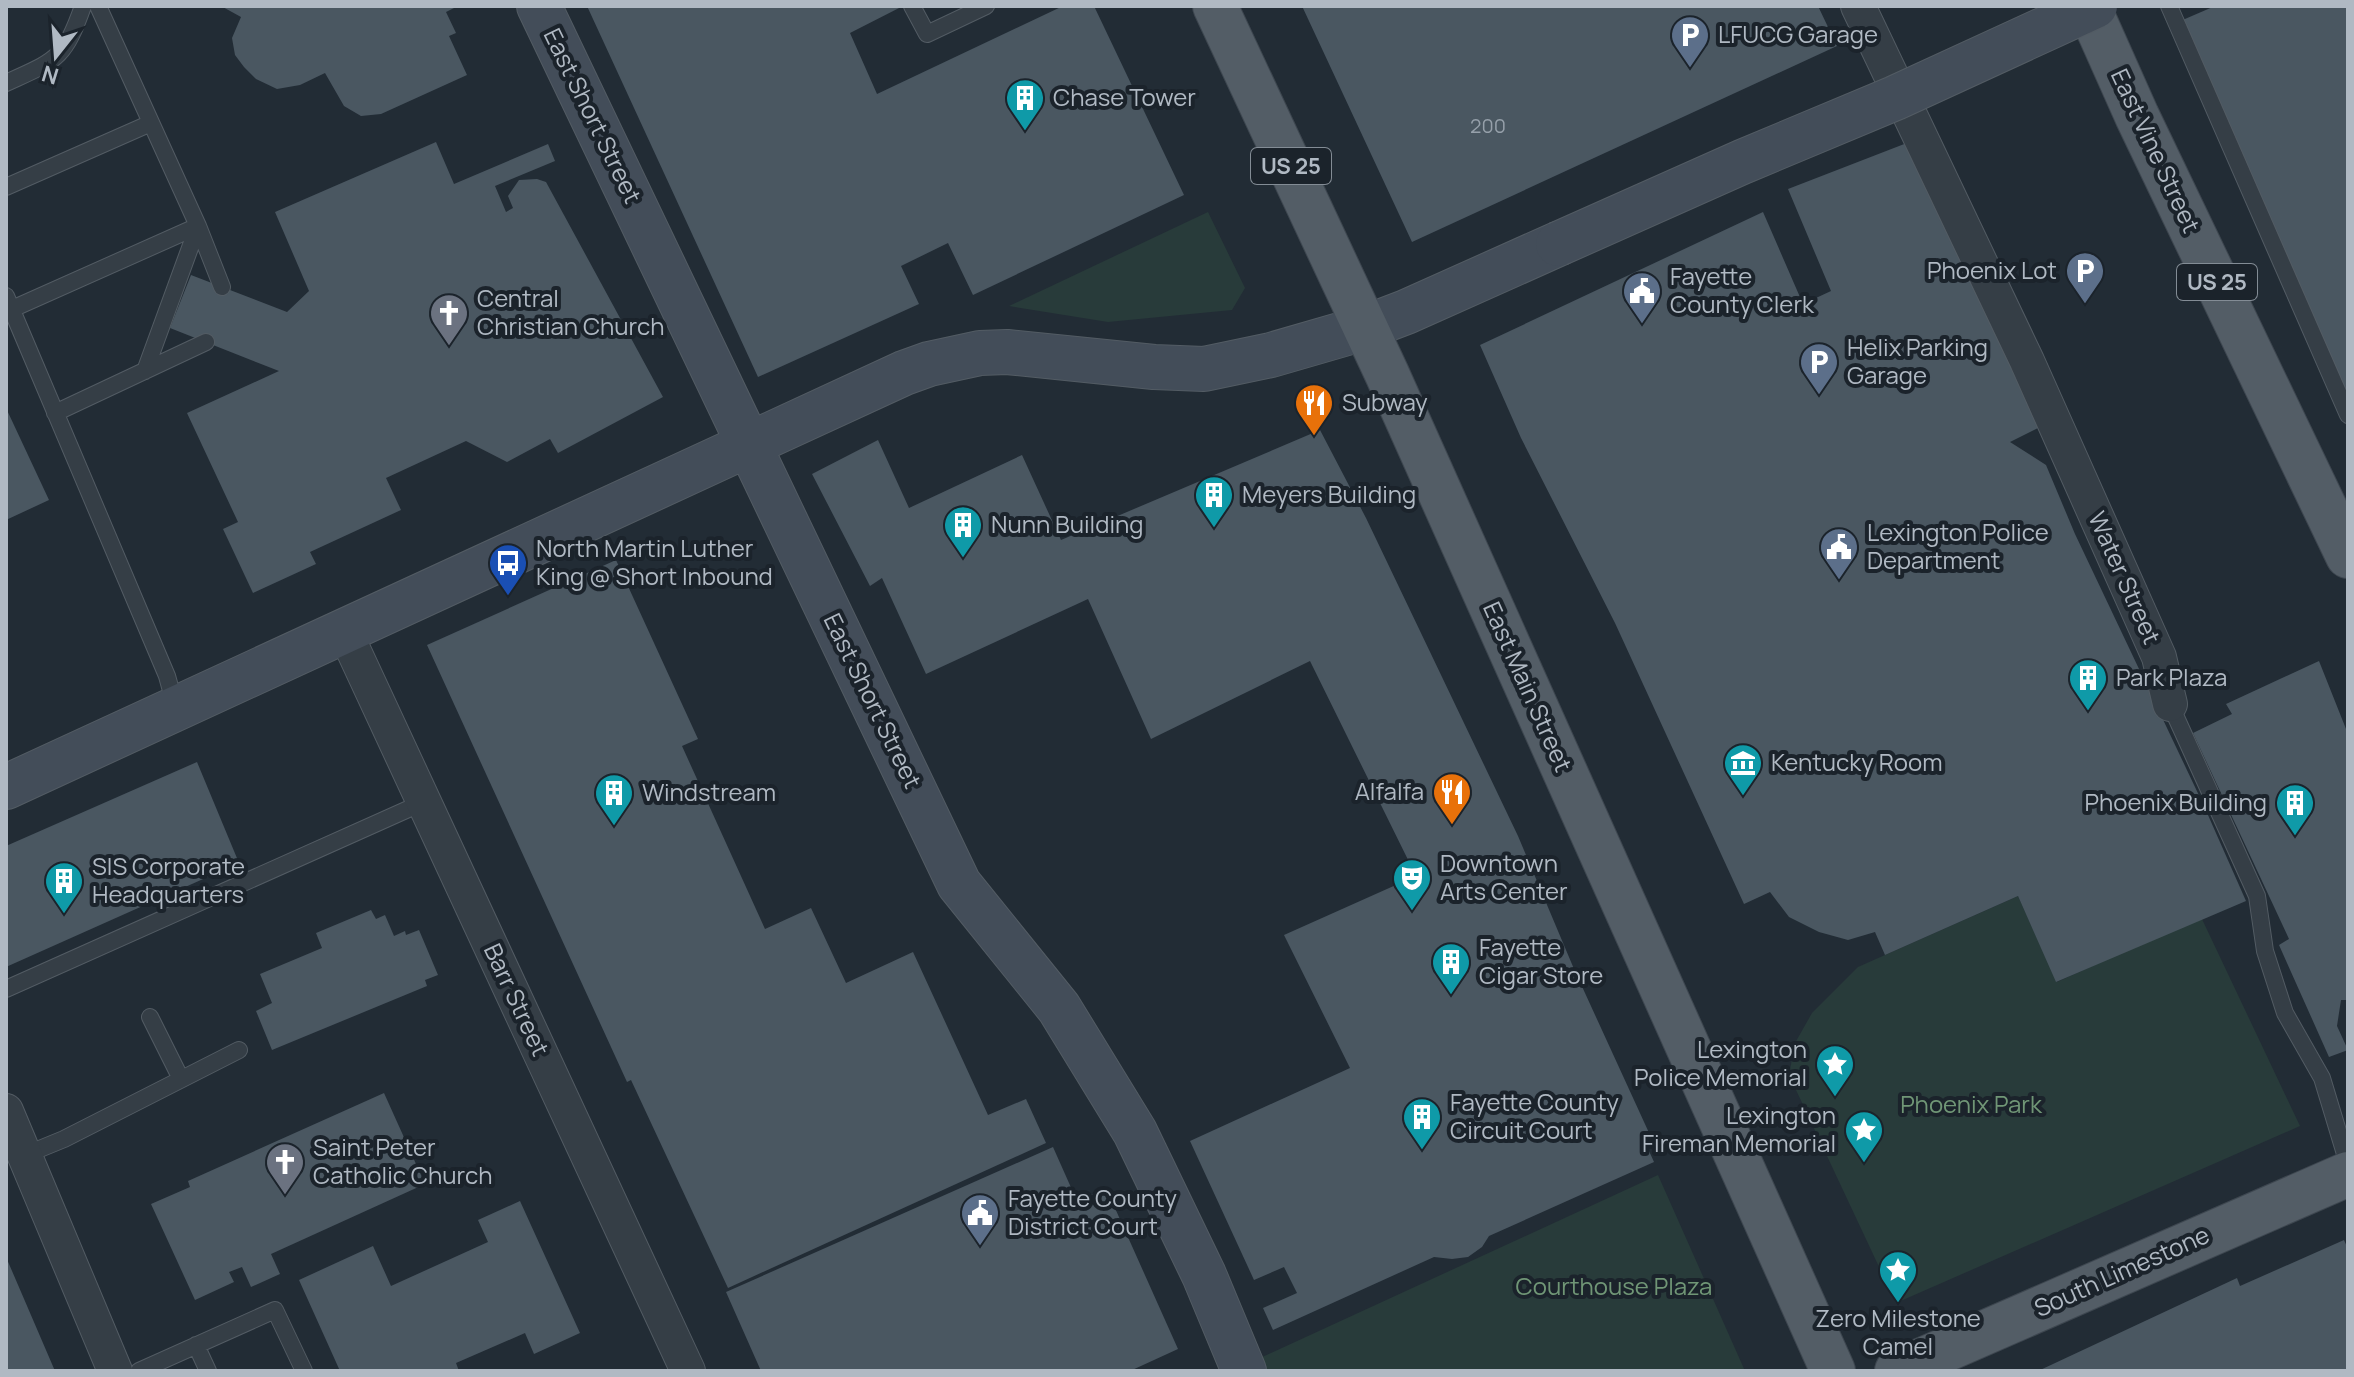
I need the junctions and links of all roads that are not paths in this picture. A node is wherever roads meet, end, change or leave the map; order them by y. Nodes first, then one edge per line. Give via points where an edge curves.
1 (83, 6) edge
2 (98, 6) edge
3 (539, 6) edge
4 (912, 6) edge
5 (986, 6) edge
6 (1215, 6) edge
7 (1858, 6) edge
8 (2088, 6) edge
9 (2095, 6) edge
10 (2169, 6) edge
11 (6, 83) edge
12 (151, 123) junction
13 (6, 187) edge
14 (198, 226) junction
15 (222, 287) dead end
16 (9, 303) edge
17 (1364, 328) junction
18 (206, 342) dead end
19 (145, 371) junction
20 (55, 413) junction
21 (2348, 415) edge
22 (749, 443) junction
23 (2348, 556) edge
24 (344, 630) junction
25 (2170, 704) joint
26 (176, 707) junction
27 (6, 787) edge
28 (424, 802) junction
29 (6, 989) edge
30 (150, 1017) dead end
31 (239, 1050) dead end
32 (181, 1079) junction
33 (6, 1111) edge
34 (25, 1155) junction
35 (2348, 1164) edge
36 (2348, 1174) edge
37 (196, 1345) junction
38 (115, 1371) edge
39 (139, 1371) edge
40 (208, 1371) edge
41 (304, 1371) edge
42 (688, 1371) edge
43 (1244, 1371) edge
44 (1833, 1371) edge
45 (1897, 1371) edge

1 - 11 lane via 71,40 52,62
2 - 12 lane
3 - 22 street, East Short Street
4 - 5 lane via 927,34
6 - 17 main road, East Main Street / US 25
7 - 25 street, Water Street via 2159,657
8 - 23 main road, East Vine Street / US 25
9 - 17 street, bridge
10 - 21 lane
12 - 13 lane
12 - 14 lane
14 - 15 lane
14 - 16 lane
14 - 19 lane
16 - 20 lane
17 - 22 street via 1204,369 980,353 904,373
17 - 44 main road, East Main Street / US 25
18 - 19 lane
19 - 20 lane
20 - 26 lane
22 - 24 street
22 - 43 street, East Short Street via 959,884 1059,1008 1135,1132
24 - 26 street
24 - 28 street, Barr Street
25 - 35 lane, Water Street via 2257,896 2265,951 2285,1013 2322,1078
26 - 27 street
28 - 29 lane
28 - 42 street, Barr Street
30 - 32 lane
31 - 32 lane
32 - 34 lane
33 - 34 street
34 - 38 street
36 - 45 main road, South Limestone
37 - 39 lane
37 - 40 lane
37 - 41 lane via 275,1310

